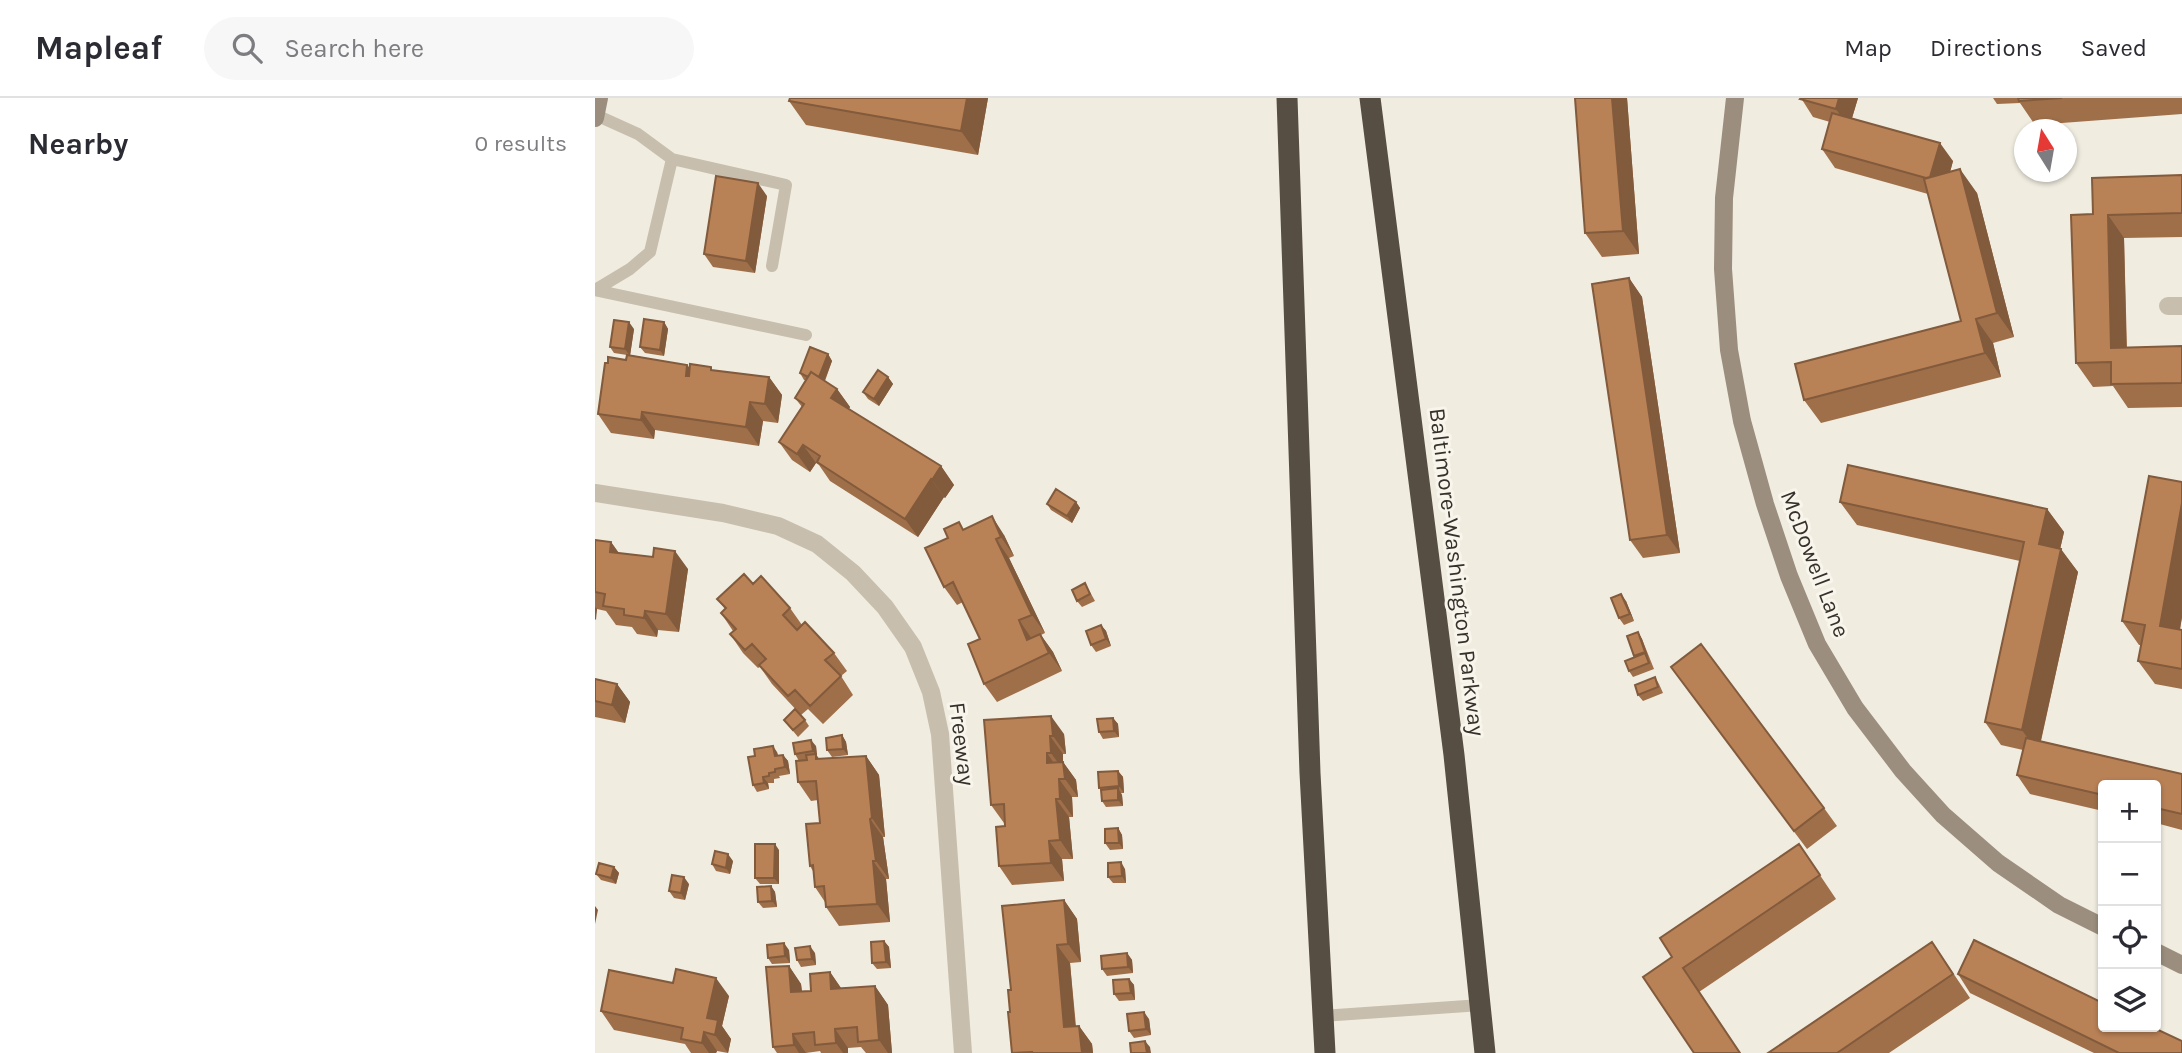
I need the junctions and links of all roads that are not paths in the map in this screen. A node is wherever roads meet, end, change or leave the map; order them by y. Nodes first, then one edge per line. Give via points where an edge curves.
1 (599, 98) edge
2 (1287, 98) edge
3 (1370, 98) edge
4 (1735, 98) edge
5 (595, 116) edge
6 (672, 159) junction
7 (772, 266) dead end
8 (595, 290) edge
9 (806, 335) dead end
10 (595, 493) edge
11 (2098, 924) edge
12 (2161, 954) edge
13 (2182, 965) edge
14 (1481, 1005) junction
15 (1322, 1016) junction
16 (963, 1053) edge
17 (1325, 1053) edge
18 (1485, 1053) edge

1 - 5 street
2 - 15 highway
3 - 14 highway, Baltimore-Washington Parkway via 1429,549
4 - 11 street, McDowell Lane via 1724,198 1729,350 1742,421 1765,504 1817,643 1855,708 1943,815 1998,863 2059,905
5 - 6 lane via 638,134
6 - 7 lane via 786,185
6 - 8 lane via 650,252
8 - 9 lane
10 - 16 street, Freeway via 723,513 778,526 817,544 885,607 913,648 931,692 940,734
12 - 13 street
14 - 15 lane
14 - 18 highway, Baltimore-Washington Parkway
15 - 17 highway

